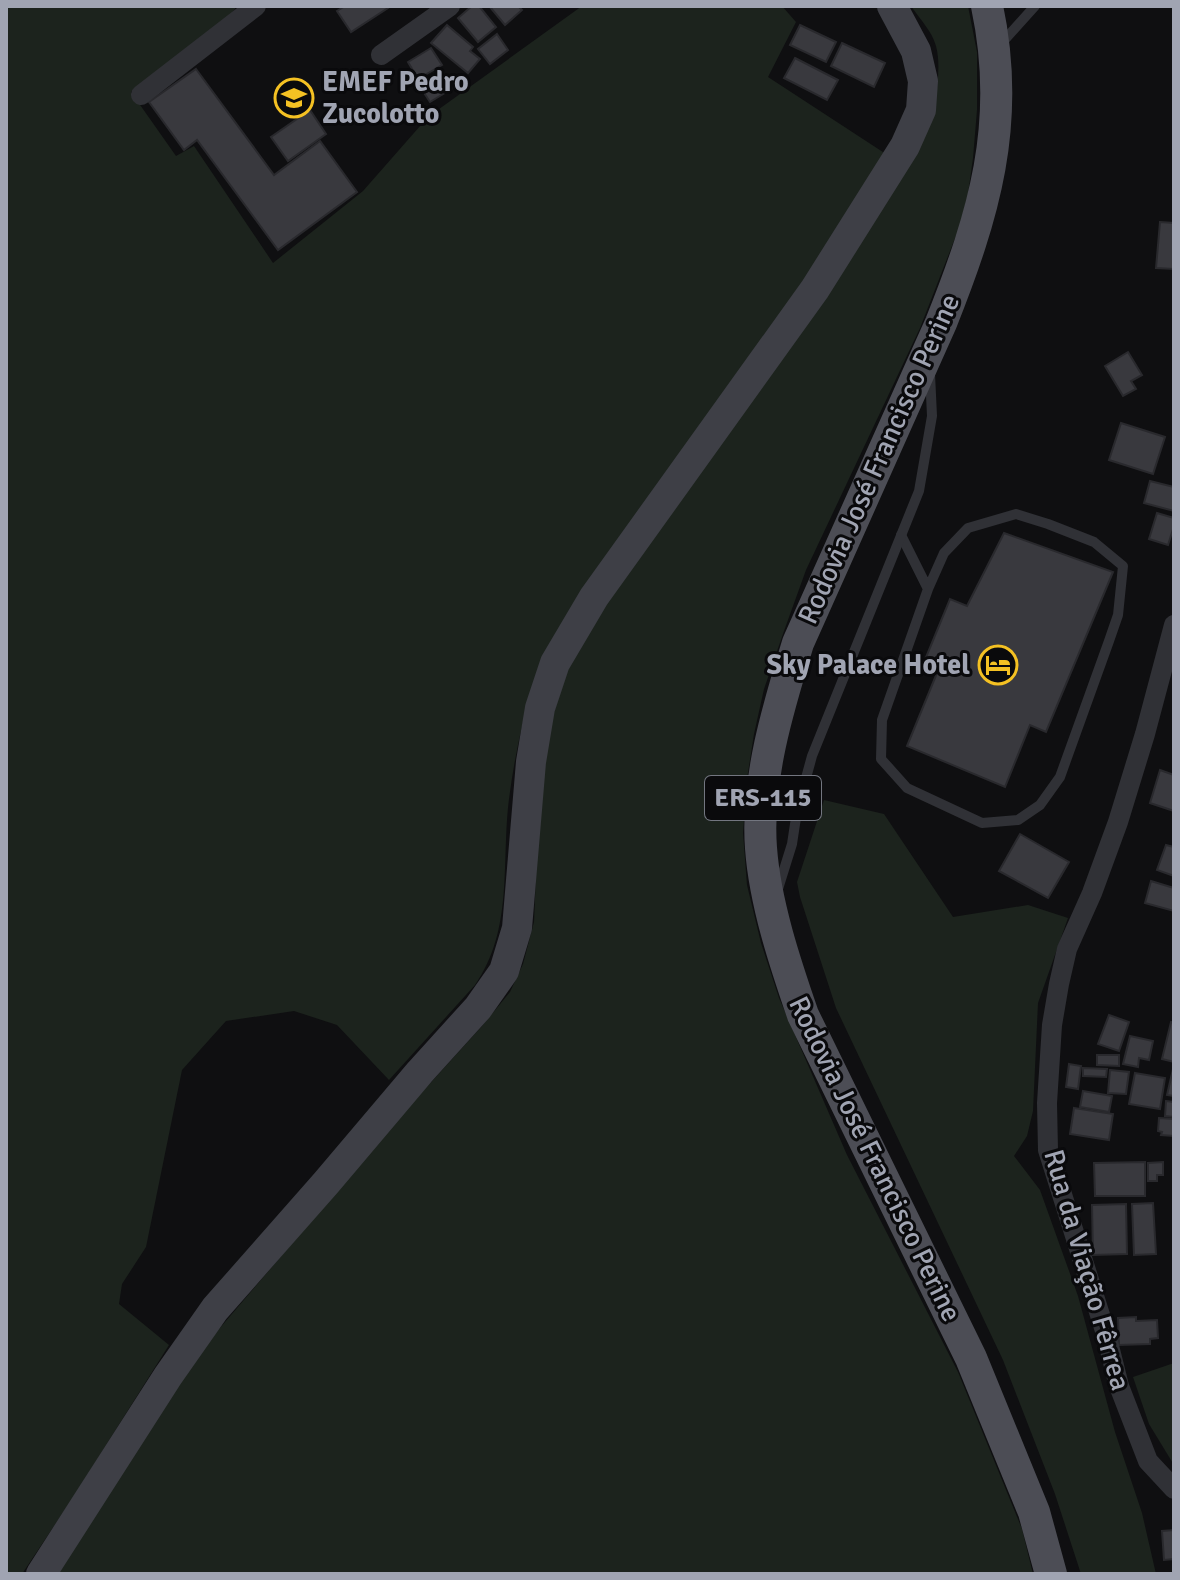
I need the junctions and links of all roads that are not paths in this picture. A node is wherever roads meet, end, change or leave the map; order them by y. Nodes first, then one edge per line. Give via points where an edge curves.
1 (256, 6) edge
2 (450, 6) edge
3 (892, 6) edge
4 (987, 6) edge
5 (1035, 6) edge
6 (995, 51) junction
7 (381, 55) dead end
8 (141, 95) dead end
9 (929, 348) junction
10 (901, 535) junction
11 (928, 589) junction
12 (1174, 625) edge
13 (771, 910) junction
14 (1174, 1489) edge
15 (41, 1574) edge
16 (1051, 1574) edge

1 - 8 street
2 - 7 street
3 - 15 main road via 916,51 923,81 921,110 905,146 815,289 594,597 555,663 531,762 517,928 504,971 478,1008 215,1309
4 - 6 main road, Rodovia José Francisco Perine / ERS-115
5 - 6 lane
6 - 9 main road, Rodovia José Francisco Perine / ERS-115 via 998,89 988,182 962,270
9 - 10 lane via 932,416 919,491
9 - 13 main road, Rodovia José Francisco Perine / ERS-115 via 798,643 781,696 762,803 761,848
10 - 11 lane
10 - 13 lane via 812,756
11 - 11 lane via 944,553 968,528 1016,514 1094,542 1123,566 1118,615 1060,777 1040,805 1018,820 982,823 907,788 881,759 882,720
12 - 14 street, Rua da Viação Fêrrea via 1118,822 1067,949 1052,1025 1047,1103 1048,1150 1119,1386 1148,1461
13 - 16 main road, Rodovia José Francisco Perine / ERS-115 via 803,1015 971,1358 1034,1512

